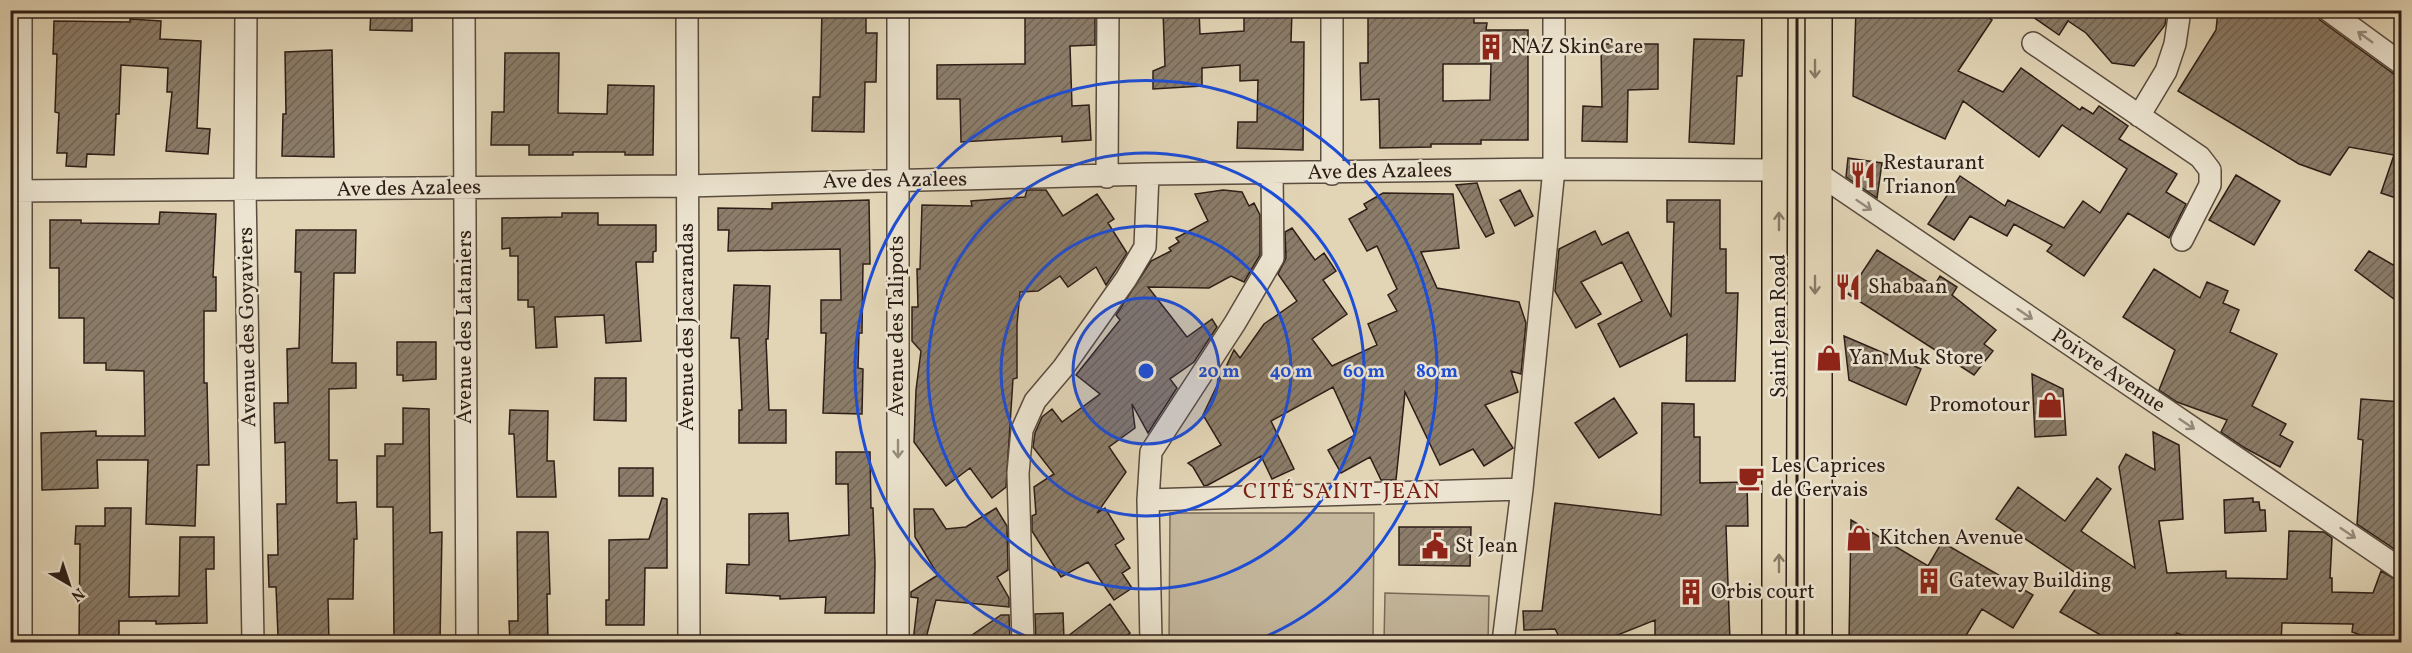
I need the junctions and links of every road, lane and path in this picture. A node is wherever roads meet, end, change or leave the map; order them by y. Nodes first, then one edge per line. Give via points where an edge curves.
1 (21, 10) edge
2 (246, 10) edge
3 (464, 10) edge
4 (687, 10) edge
5 (898, 10) edge
6 (1108, 10) edge
7 (1332, 10) edge
8 (1554, 10) edge
9 (1779, 10) edge
10 (1815, 10) edge
11 (2180, 10) edge
12 (2328, 10) edge
13 (2032, 43) dead end
14 (2402, 64) edge
15 (2139, 117) junction
16 (1554, 169) junction
17 (1779, 170) junction
18 (1815, 172) junction
19 (1272, 173) junction
20 (1148, 174) junction
21 (1332, 174) junction
22 (1107, 177) junction
23 (897, 180) junction
24 (687, 186) junction
25 (464, 188) junction
26 (245, 190) junction
27 (15, 191) edge
28 (2182, 240) dead end
29 (1522, 489) junction
30 (1148, 500) junction
31 (2402, 570) edge
32 (21, 642) edge
33 (253, 642) edge
34 (467, 642) edge
35 (688, 642) edge
36 (898, 642) edge
37 (1023, 642) edge
38 (1151, 642) edge
39 (1503, 642) edge
40 (1779, 642) edge
41 (1815, 642) edge

1 - 27 street
2 - 26 street, Avenue des Goyaviers
3 - 25 street, Avenue des Lataniers
4 - 24 street, Avenue des Jacarandas
5 - 23 street, Avenue des Talipots
6 - 22 street
7 - 21 street
8 - 16 street
9 - 17 main road, Saint Jean Road
10 -> 18 main road, Saint Jean Road
11 - 15 street via 2166,71
14 -> 12 street
13 - 15 street
15 - 28 street via 2200,157 2210,170 2210,185
16 - 17 street, Ave des Azalees
16 - 21 street, Ave des Azalees
16 - 29 street
40 -> 17 main road, Saint Jean Road
18 -> 31 street, Poivre Avenue
18 -> 41 main road, Saint Jean Road
19 - 20 street, Ave des Azalees
19 - 21 street, Ave des Azalees
19 - 30 street via 1274,258 1151,452
20 - 22 street, Ave des Azalees
20 - 37 street via 1145,247 1063,368 1035,401 1022,430 1017,473
22 - 23 street, Ave des Azalees
23 - 24 street, Ave des Azalees
23 -> 36 street, Avenue des Talipots
24 - 25 street, Ave des Azalees
24 - 35 street, Avenue des Jacarandas
25 - 26 street, Ave des Azalees
25 - 34 street, Avenue des Lataniers
26 - 27 street, Ave des Azalees
26 - 33 street, Avenue des Goyaviers
27 - 32 street
29 - 30 street
29 - 39 street
30 - 38 street

